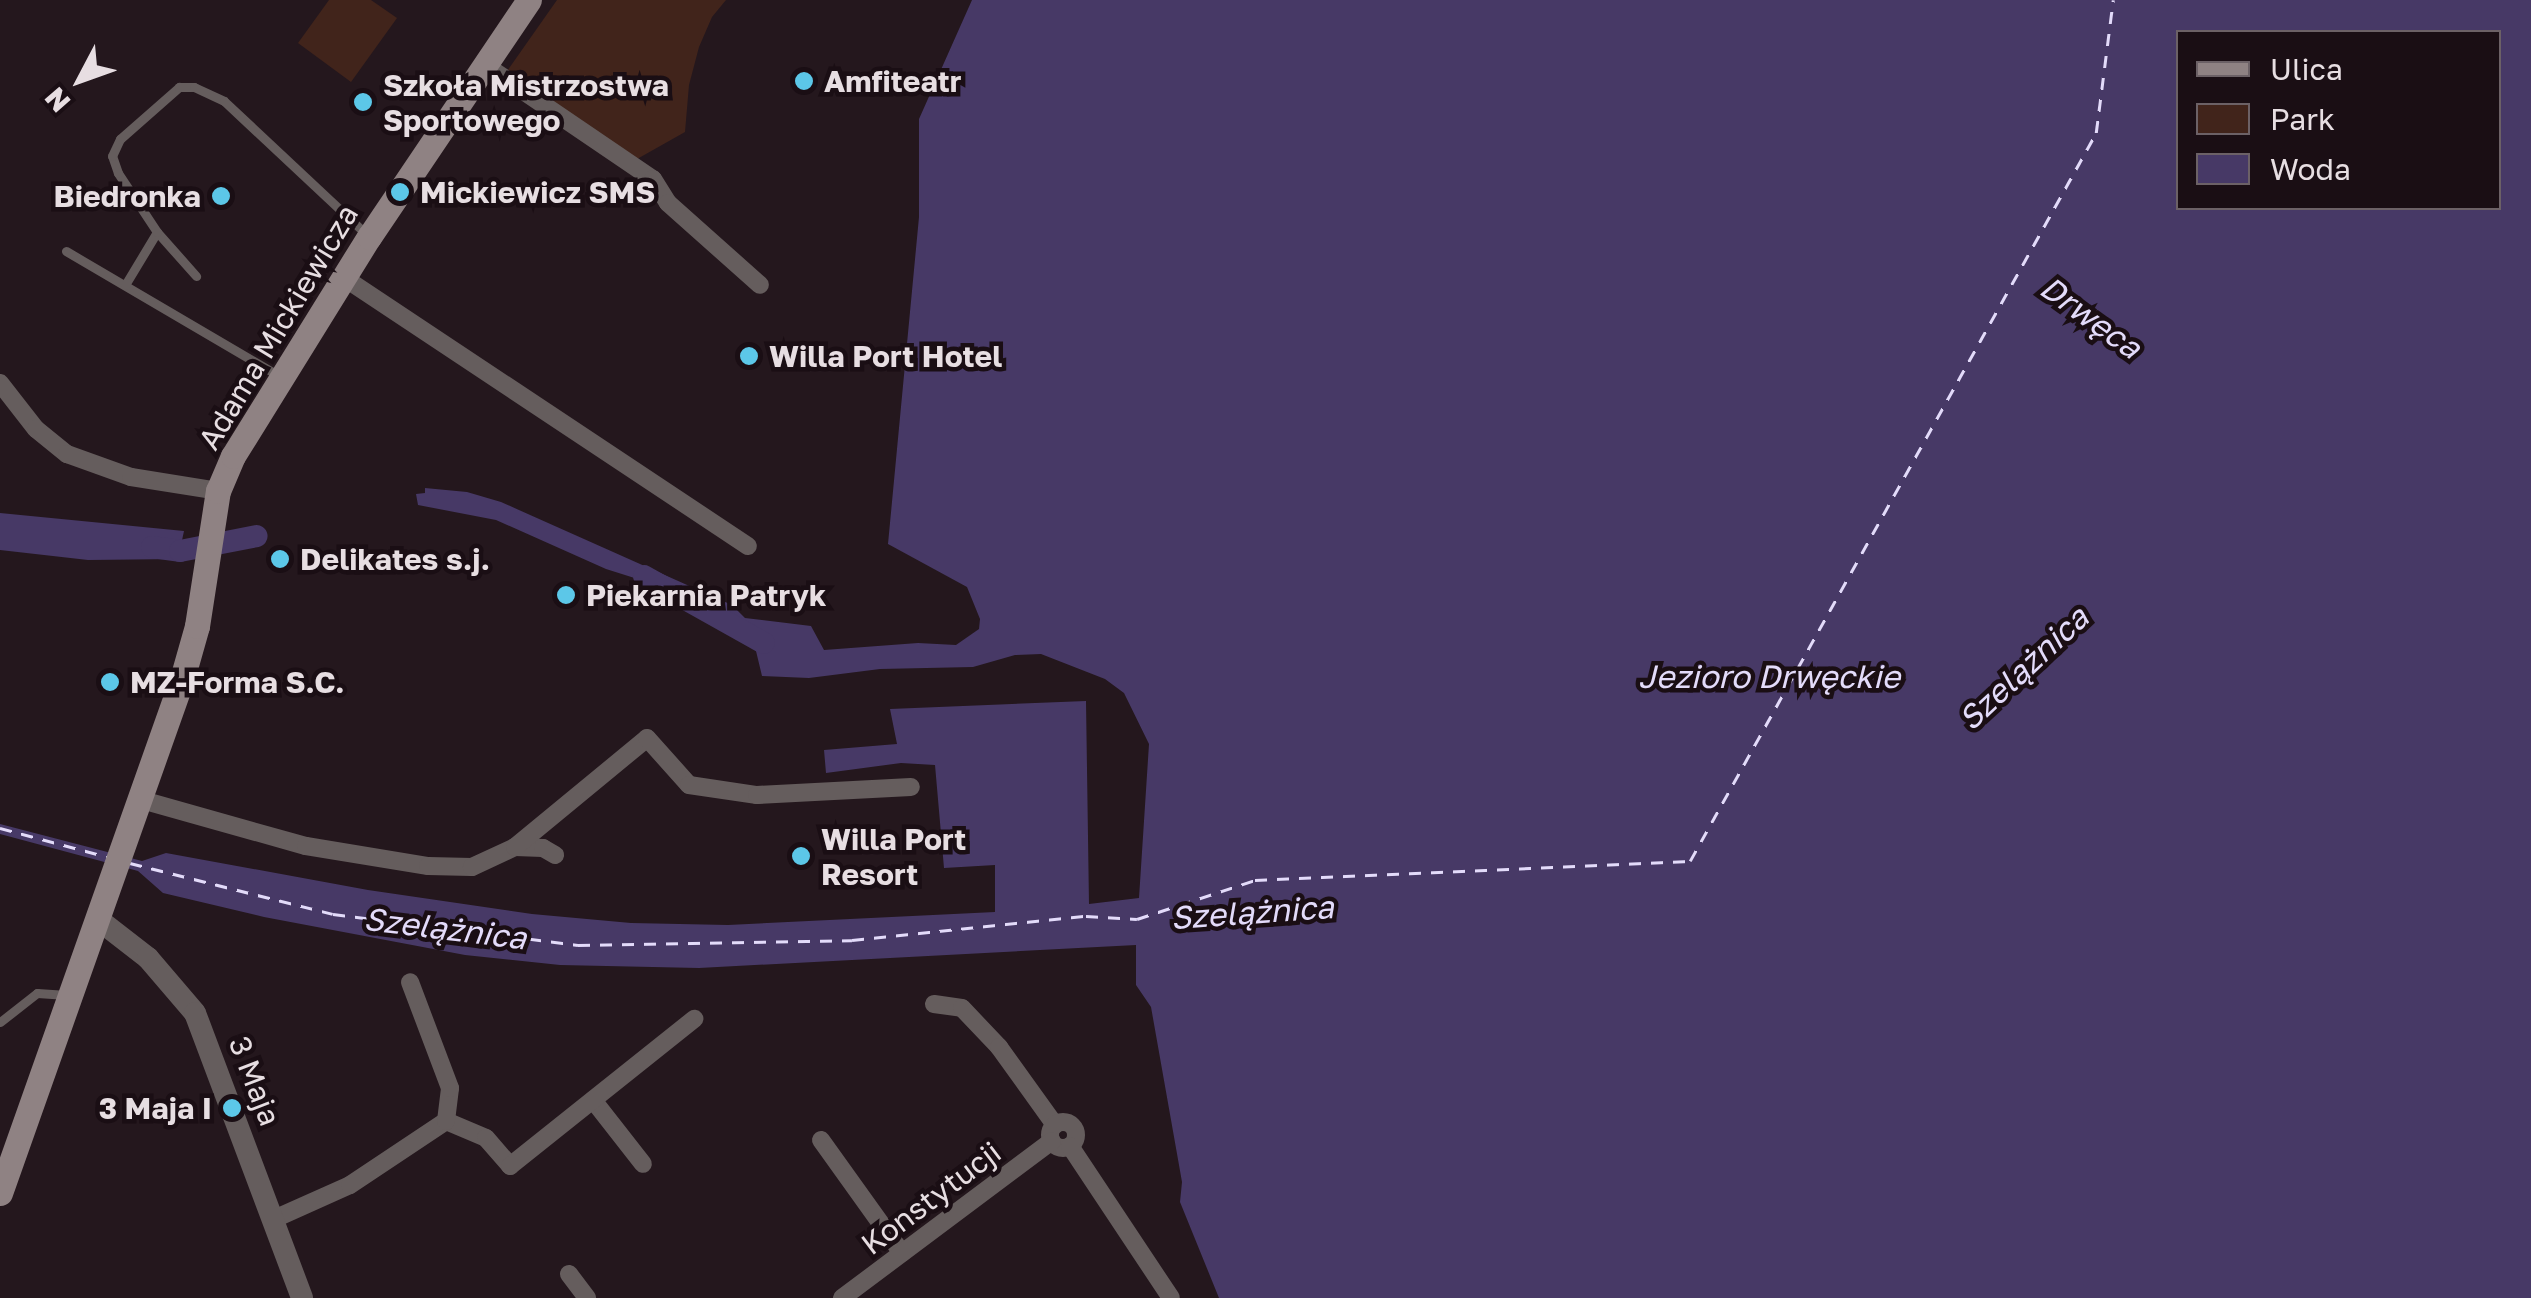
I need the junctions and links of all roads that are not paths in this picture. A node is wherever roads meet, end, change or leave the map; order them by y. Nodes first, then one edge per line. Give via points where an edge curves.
1 (528, 0) edge
2 (486, 66) junction
3 (157, 232) junction
4 (370, 237) junction
5 (66, 251) dead end
6 (196, 276) dead end
7 (343, 278) junction
8 (760, 284) dead end
9 (125, 285) junction
10 (280, 376) junction
11 (0, 383) edge
12 (218, 492) junction
13 (748, 546) dead end
14 (910, 787) dead end
15 (140, 808) junction
16 (514, 847) junction
17 (556, 855) dead end
18 (99, 920) junction
19 (410, 982) dead end
20 (72, 996) junction
21 (934, 1004) dead end
22 (694, 1018) dead end
23 (0, 1022) edge
24 (592, 1100) junction
25 (446, 1121) junction
26 (1059, 1137) junction
27 (822, 1140) dead end
28 (643, 1164) dead end
29 (0, 1193) edge
30 (274, 1219) junction
31 (902, 1253) junction
32 (568, 1274) dead end
33 (302, 1298) edge
34 (587, 1298) edge
35 (842, 1298) edge
36 (1172, 1298) edge

1 - 2 main road, Adama Mickiewicza
2 - 4 main road, Adama Mickiewicza
2 - 8 street via 653,178 668,203
3 - 4 lane via 112,156 120,140 179,88 194,87 224,101
3 - 6 lane
3 - 9 lane
4 - 7 main road, Adama Mickiewicza
5 - 9 lane
7 - 10 main road, Adama Mickiewicza
7 - 13 street
9 - 10 lane
10 - 12 main road, Adama Mickiewicza
11 - 12 street via 36,429 67,454 131,477
12 - 15 main road, Adama Mickiewicza via 192,644
14 - 16 street via 758,795 690,785 647,738
15 - 16 street via 428,866 472,867
15 - 18 main road, Adama Mickiewicza
16 - 17 street
18 - 20 main road, Adama Mickiewicza
18 - 30 street, 3 Maja via 148,958 195,1012
19 - 25 street via 450,1088
20 - 23 lane via 37,992
20 - 29 main road, Adama Mickiewicza
21 - 26 street via 962,1008 999,1047
22 - 24 street
24 - 25 street via 510,1166 486,1138
24 - 28 street
25 - 30 street via 350,1185
26 - 31 street, Konstytucji
26 - 36 street
27 - 31 street
30 - 33 street, 3 Maja
31 - 35 street, Konstytucji
32 - 34 street

